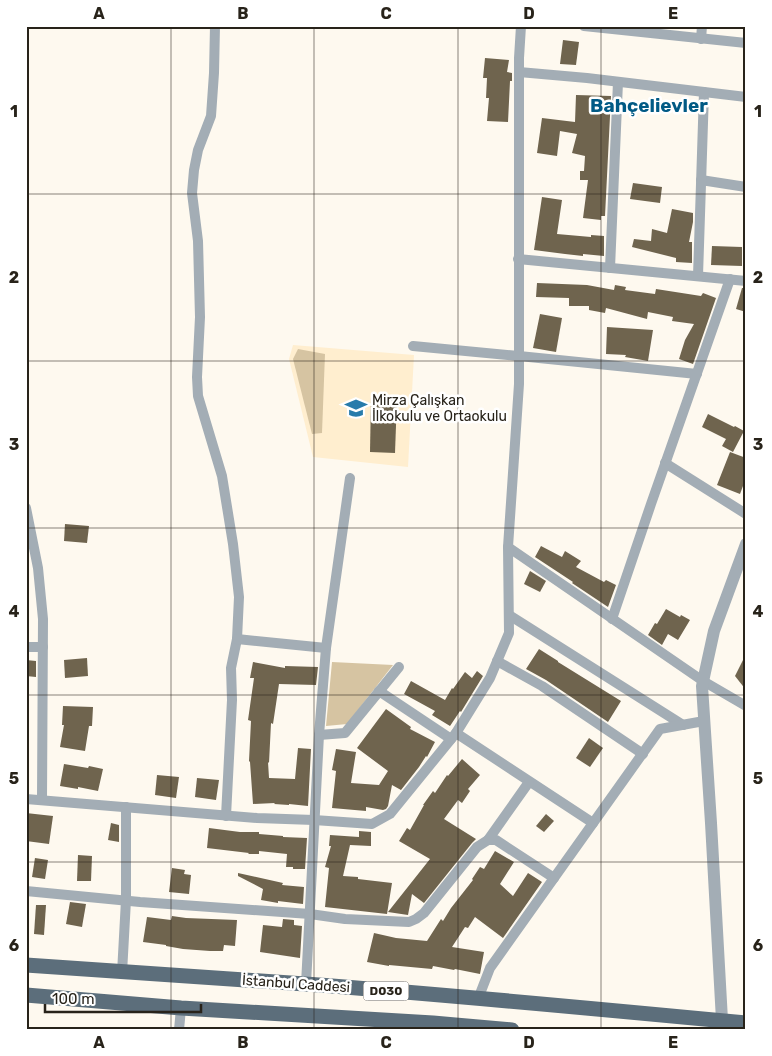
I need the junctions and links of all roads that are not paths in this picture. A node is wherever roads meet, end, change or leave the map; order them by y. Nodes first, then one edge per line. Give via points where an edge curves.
1 (215, 26) edge
2 (521, 26) edge
3 (584, 26) edge
4 (702, 26) edge
5 (610, 28) edge
6 (701, 38) junction
7 (746, 43) edge
8 (519, 72) junction
9 (618, 82) junction
10 (704, 92) junction
11 (746, 97) edge
12 (701, 180) junction
13 (746, 187) edge
14 (518, 259) junction
15 (610, 268) junction
16 (698, 276) junction
17 (730, 279) junction
18 (746, 281) edge
19 (413, 346) dead end
20 (519, 356) junction
21 (697, 374) junction
22 (665, 463) junction
23 (350, 478) dead end
24 (26, 508) edge
25 (746, 514) edge
26 (746, 544) edge
27 (508, 546) junction
28 (509, 615) junction
29 (612, 619) junction
30 (236, 639) junction
31 (26, 647) edge
32 (43, 647) junction
33 (326, 648) junction
34 (497, 660) junction
35 (399, 667) dead end
36 (703, 681) junction
37 (379, 691) junction
38 (746, 706) edge
39 (704, 720) junction
40 (683, 725) junction
41 (319, 735) junction
42 (453, 736) junction
43 (643, 754) junction
44 (529, 782) junction
45 (26, 799) edge
46 (42, 800) junction
47 (126, 807) junction
48 (226, 816) junction
49 (314, 820) junction
50 (593, 824) junction
51 (488, 840) junction
52 (554, 878) junction
53 (26, 891) edge
54 (126, 900) junction
55 (310, 914) junction
56 (26, 965) edge
57 (122, 973) junction
58 (306, 984) junction
59 (26, 995) edge
60 (478, 999) junction
61 (181, 1008) junction
62 (725, 1024) edge
63 (484, 1029) edge
64 (179, 1030) edge
65 (512, 1030) edge

1 - 30 street via 211,116 198,150 192,193 198,241 200,317 197,376 198,396 222,476 233,544 239,596
2 - 8 street
3 - 5 street
4 - 6 street
5 - 6 street
6 - 7 street
8 - 9 street
8 - 14 street
9 - 10 street
9 - 15 street
10 - 11 street
10 - 12 street
12 - 13 street
12 - 16 street
14 - 15 street
14 - 20 street
15 - 16 street
16 - 17 street
17 - 18 street
17 - 21 street
19 - 20 street
20 - 21 street
20 - 27 street
21 - 22 street
22 - 25 street
22 - 29 street
23 - 33 street
24 - 32 street via 38,568
26 - 36 street via 714,631
27 - 28 street
27 - 29 street
28 - 34 street via 509,633
28 - 40 street
29 - 36 street
30 - 33 street
30 - 48 street via 231,668
31 - 32 street
32 - 46 street
33 - 41 street
34 - 42 street via 490,678
34 - 43 street
35 - 37 street
36 - 38 street
36 - 39 street
37 - 41 street via 345,733
37 - 42 street
39 - 40 street
39 - 62 street
40 - 43 street via 660,729
41 - 49 street
42 - 44 street
42 - 49 street via 390,814 372,824
43 - 50 street
44 - 50 street
44 - 51 street
45 - 46 street
46 - 47 street
47 - 48 street
47 - 54 street
48 - 49 street
49 - 55 street
50 - 52 street
51 - 52 street via 496,840
51 - 55 street via 477,847 424,913 409,922
52 - 60 street via 490,968
53 - 54 street
54 - 55 street
54 - 57 street
55 - 58 street
56 - 57 main road, İstanbul Caddesi / D030
57 - 58 main road, İstanbul Caddesi / D030
58 - 60 main road, İstanbul Caddesi / D030
59 - 61 main road, D030
60 - 62 main road, İstanbul Caddesi / D030
61 - 63 main road, D030
61 - 64 street
63 - 65 main road, D030

